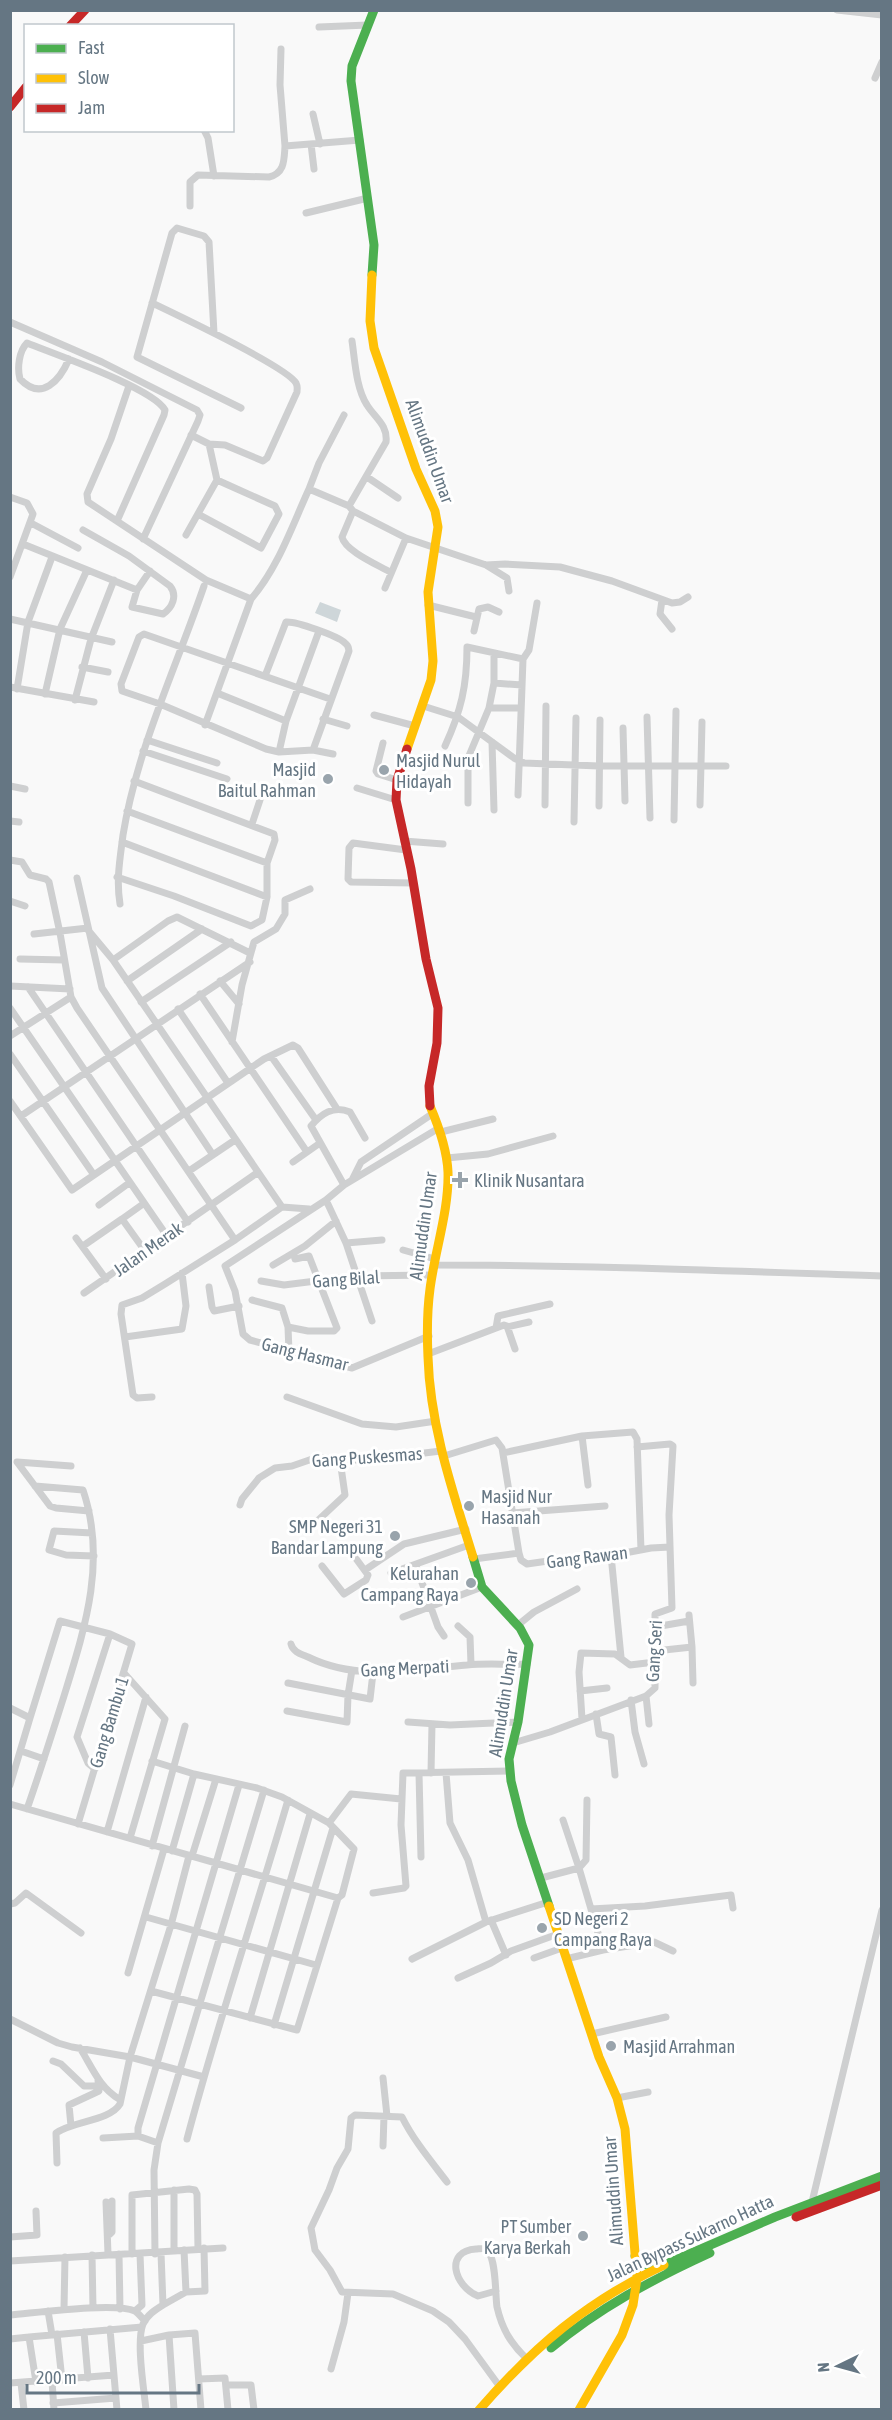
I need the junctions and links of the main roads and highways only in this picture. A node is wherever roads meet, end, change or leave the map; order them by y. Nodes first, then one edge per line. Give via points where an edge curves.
1 (85, 10) edge
2 (374, 10) edge
3 (72, 24) edge
4 (24, 90) edge
5 (10, 107) edge
6 (882, 2176) edge
7 (882, 2185) edge
8 (634, 2256) junction
9 (657, 2268) junction
10 (637, 2278) junction
11 (636, 2290) junction
12 (592, 2310) junction
13 (479, 2409) edge
14 (490, 2409) edge
15 (579, 2409) edge

1 - 3 main road
2 - 8 main road, Alimuddin Umar via 351,72 374,245 370,321 374,348 438,527 428,605 431,680 397,780 396,800 438,1008 429,1103 447,1158 448,1194 434,1266 428,1354 443,1453 482,1587 527,1636 527,1664 509,1771 517,1811 616,2098 626,2137
4 - 5 main road
6 - 9 main road, Jalan Bypass Sukarno Hatta
7 - 11 main road, Jalan Bypass Sukarno Hatta via 754,2234
8 - 9 main road
8 - 10 main road, Alimuddin Umar
9 - 10 main road, Jalan Bypass Sukarno Hatta
10 - 11 main road, Alimuddin Umar
10 - 12 main road, Jalan Bypass Sukarno Hatta via 611,2292
11 - 12 main road, Jalan Bypass Sukarno Hatta
11 - 15 main road, Alimuddin Umar via 626,2327
12 - 13 main road, Jalan Bypass Sukarno Hatta via 558,2331
12 - 14 main road, Jalan Bypass Sukarno Hatta

